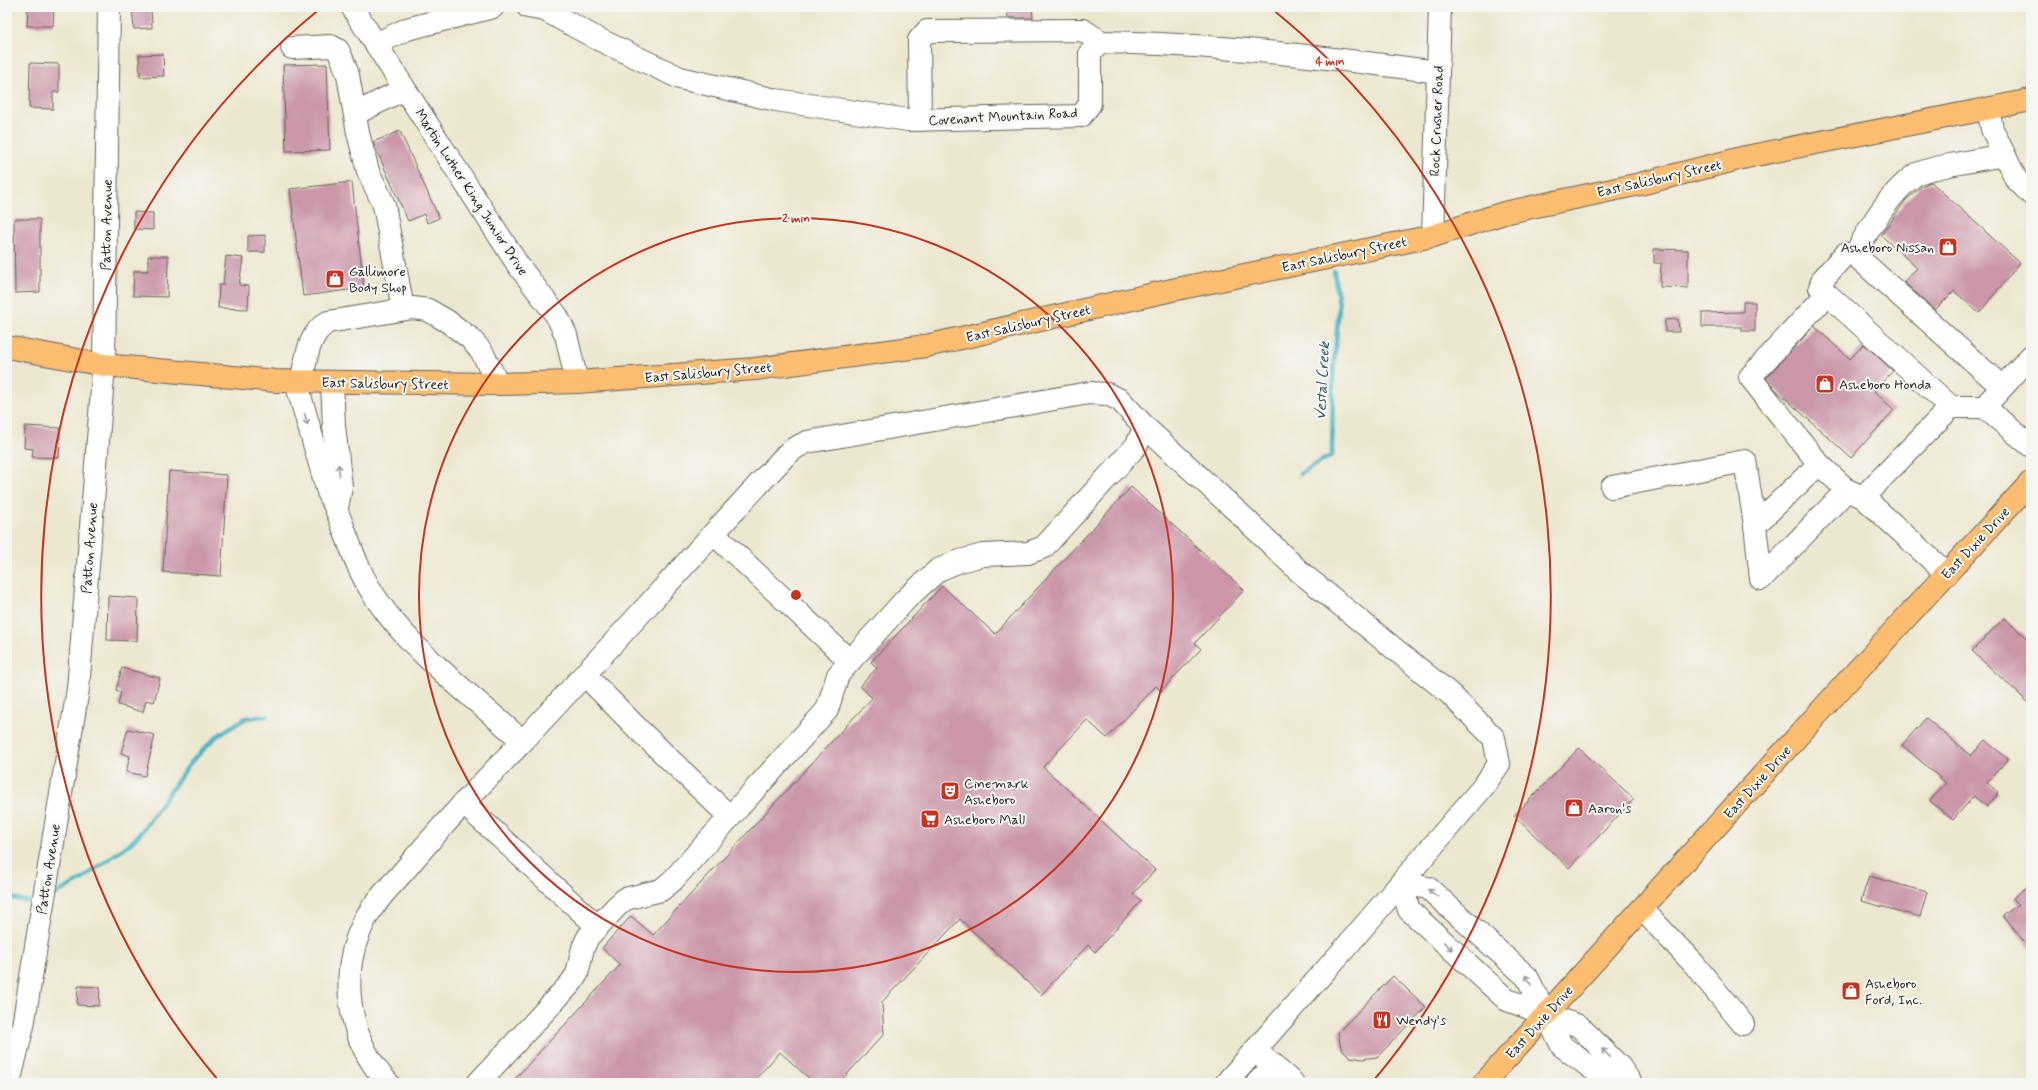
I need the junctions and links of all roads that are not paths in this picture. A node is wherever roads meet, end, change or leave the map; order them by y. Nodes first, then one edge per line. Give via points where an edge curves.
1 (110, 7) edge
2 (352, 7) edge
3 (493, 7) edge
4 (528, 7) edge
5 (1440, 7) edge
6 (1101, 42) junction
7 (376, 44) junction
8 (292, 48) dead end
9 (1438, 72) junction
10 (404, 89) junction
11 (2031, 100) edge
12 (1988, 109) junction
13 (355, 114) junction
14 (920, 120) junction
15 (2004, 155) junction
16 (2031, 194) edge
17 (1433, 236) junction
18 (1855, 255) junction
19 (1827, 294) junction
20 (403, 309) junction
21 (7, 347) edge
22 (2031, 356) edge
23 (104, 365) junction
24 (298, 382) junction
25 (578, 382) junction
26 (332, 383) junction
27 (498, 384) junction
28 (2002, 387) junction
29 (1951, 407) junction
30 (1984, 407) junction
31 (1145, 427) junction
32 (2031, 446) edge
33 (1819, 464) junction
34 (2031, 482) edge
35 (1612, 487) dead end
36 (1855, 493) junction
37 (336, 508) junction
38 (1755, 525) junction
39 (714, 534) junction
40 (1947, 574) junction
41 (850, 661) junction
42 (585, 675) junction
43 (522, 741) junction
44 (463, 803) junction
45 (730, 816) junction
46 (1401, 883) junction
47 (1642, 909) junction
48 (598, 927) junction
49 (1546, 1015) junction
50 (15, 1022) edge
51 (1743, 1024) dead end
52 (1255, 1050) junction
53 (1274, 1065) junction
54 (9, 1083) edge
55 (388, 1083) edge
56 (478, 1083) edge
57 (1226, 1083) edge
58 (1257, 1083) edge
59 (1293, 1083) edge
60 (1484, 1083) edge
61 (1611, 1083) edge
62 (1631, 1083) edge

1 - 23 street, Patton Avenue
2 - 7 street, Martin Luther King Junior Drive
3 - 7 street via 407,29
4 - 14 street, Covenant Mountain Road via 546,10 596,38 680,78 776,100
5 - 9 street, Rock Crusher Road
6 - 9 street via 1161,43
6 - 14 street, Covenant Mountain Road via 1090,54 1090,104 1081,116
6 - 14 street via 1083,30 927,31 919,40
7 - 10 street, Martin Luther King Junior Drive
8 - 13 street via 330,46 338,50 348,75
9 - 17 street, Rock Crusher Road
10 - 13 street
10 - 25 street, Martin Luther King Junior Drive via 518,265 556,316 566,335
11 - 12 main road, East Salisbury Street
12 - 15 street via 1992,129
12 - 17 main road, East Salisbury Street via 1746,157 1640,184 1504,213
13 - 20 street via 368,171 384,205
15 - 16 street via 2016,179
15 - 18 street via 1916,174 1894,196 1870,227
17 - 25 main road, East Salisbury Street via 1172,290 926,346 755,369
18 - 19 street via 1845,254 1823,279 1820,287
18 - 28 street
19 - 29 street
19 - 33 street via 1750,377
20 - 24 street via 328,322 319,327
20 - 27 street via 428,310 470,338 482,352
21 - 23 main road, East Salisbury Street
22 - 28 street
23 - 24 main road, East Salisbury Street
23 - 50 street, Patton Avenue via 78,689
24 - 26 main road, East Salisbury Street
24 -> 37 street via 328,492
25 - 27 main road, East Salisbury Street
26 - 27 main road, East Salisbury Street
37 -> 26 street via 341,487
28 - 30 street
29 - 30 street
29 - 36 street
30 - 32 street
31 - 39 street via 1120,400 1107,394 1089,393 807,442 786,455
31 - 41 street via 1136,446 1044,547 1028,553 983,555 938,570 907,598
31 - 46 street via 1300,572 1450,694 1494,738 1499,764 1483,787
33 - 36 street
33 - 38 street
34 - 40 main road, East Dixie Drive
35 - 38 street via 1745,461
36 - 38 street via 1761,579
36 - 40 street
37 - 43 street via 360,570 390,618 428,658
39 - 41 street
39 - 42 street
40 - 47 main road, East Dixie Drive
41 - 45 street via 838,675 827,710
42 - 43 street
42 - 45 street
43 - 44 street
44 - 48 street
44 - 55 street via 370,913 358,936 352,957 349,984 351,1015 363,1048
45 - 48 street via 672,881 661,890 625,899
46 -> 49 street via 1409,910 1507,1000
49 -> 46 street via 1527,977 1511,962 1428,888
46 - 52 street
47 - 49 main road, East Dixie Drive
47 - 51 street via 1694,964
48 - 56 street via 588,937 583,948 578,974
49 - 60 main road, East Dixie Drive
49 - 61 street via 1562,1046
62 -> 49 street via 1579,1026
50 - 54 street, Patton Avenue
52 - 53 street
52 - 57 street
53 - 58 street
53 - 59 street

